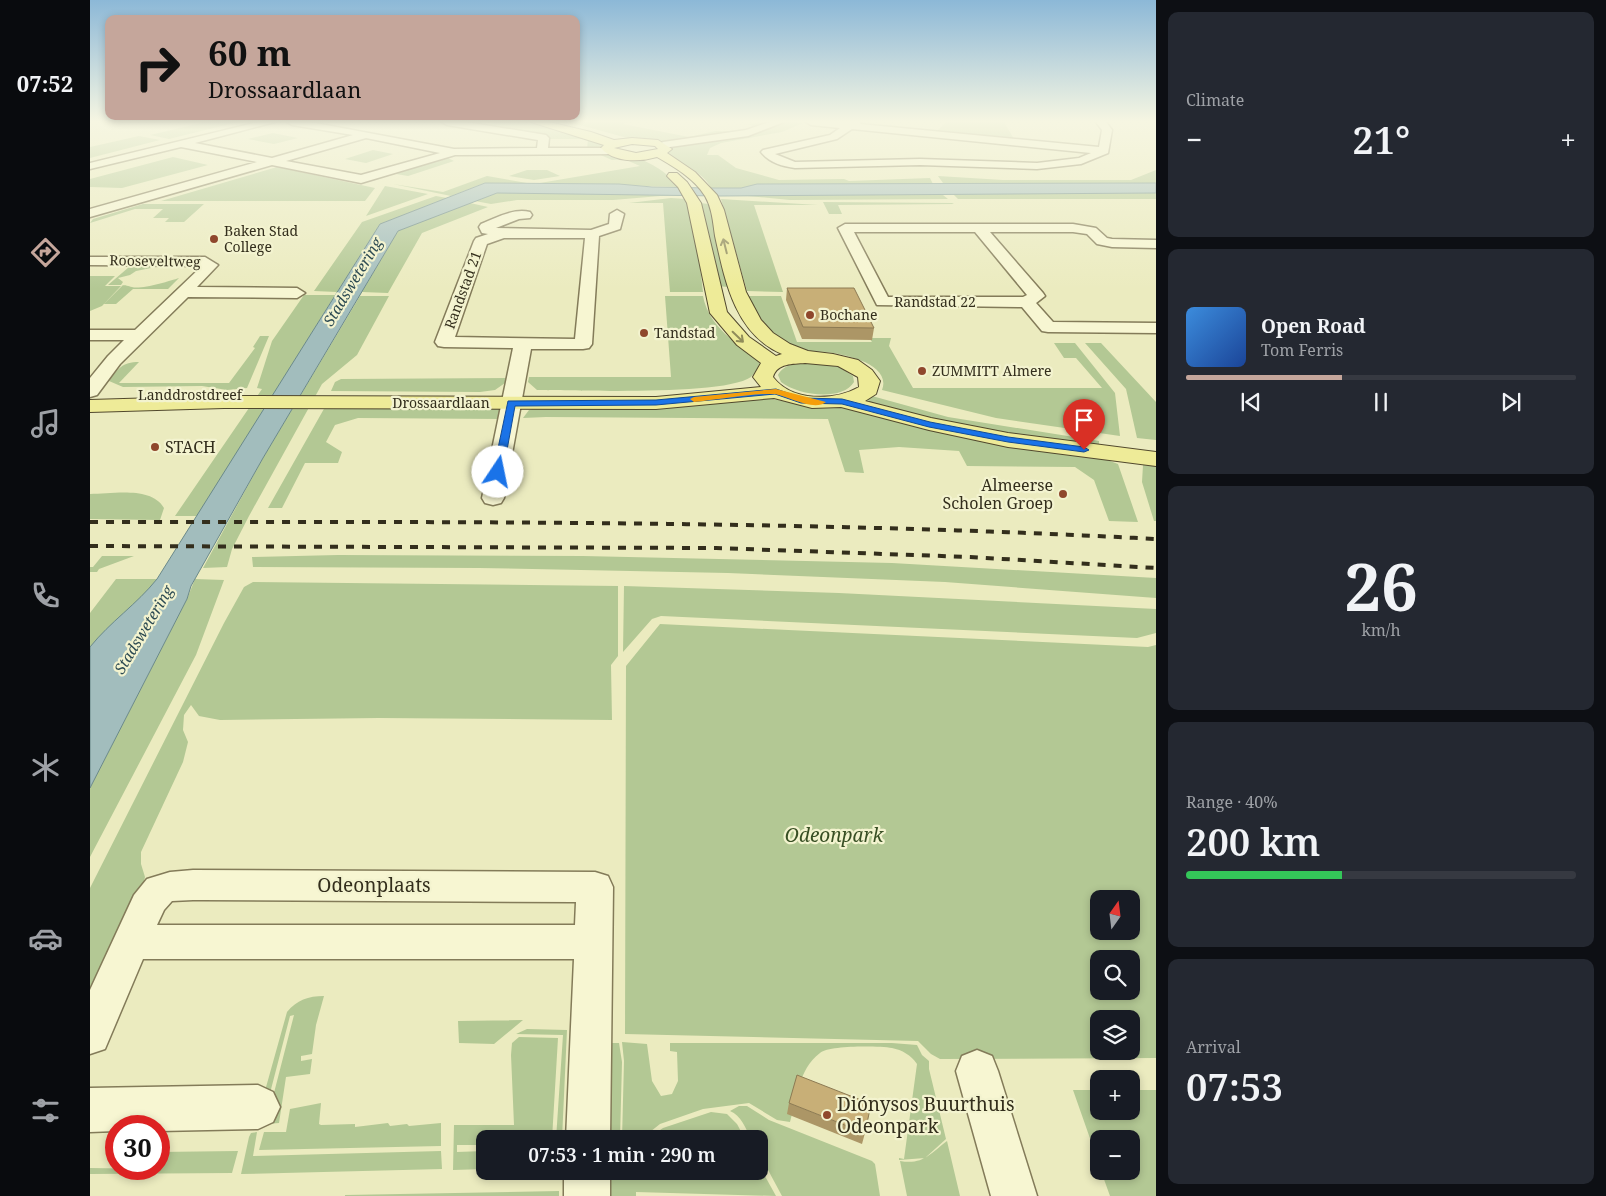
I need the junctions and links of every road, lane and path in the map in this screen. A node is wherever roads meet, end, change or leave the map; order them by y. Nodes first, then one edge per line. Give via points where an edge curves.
1 (212, 178) edge
2 (676, 178) edge
3 (695, 178) edge
4 (90, 204) edge
5 (113, 206) junction
6 (90, 213) edge
7 (617, 214) dead end
8 (525, 215) dead end
9 (980, 229) junction
10 (503, 234) junction
11 (592, 234) junction
12 (1156, 244) edge
13 (90, 261) edge
14 (184, 292) junction
15 (297, 294) dead end
16 (1026, 302) junction
17 (1156, 328) edge
18 (90, 335) edge
19 (141, 335) junction
20 (523, 343) junction
21 (805, 357) junction
22 (771, 377) junction
23 (869, 390) junction
24 (90, 391) edge
25 (90, 396) edge
26 (288, 398) joint
27 (227, 399) junction
28 (512, 399) junction
29 (842, 401) junction
30 (90, 406) edge
31 (1138, 449) edge
32 (493, 498) dead end
33 (130, 942) junction
34 (593, 942) junction
35 (90, 1035) edge
36 (977, 1071) dead end
37 (258, 1107) dead end
38 (90, 1110) edge
39 (588, 1130) edge
40 (587, 1180) edge
41 (586, 1196) edge
42 (1014, 1196) edge

1 - 5 street
2 -> 22 main road via 694,203 718,313
21 -> 3 main road via 783,349 746,315 737,294 715,203
4 - 5 street
5 - 6 street
7 - 11 street, Randstad 21 via 616,226
8 - 10 street, Randstad 21 via 486,227
9 - 12 street, Randstad 22 via 1073,228 1091,231 1112,243
9 - 16 street via 1038,296
9 - 16 street, Randstad 22 via 845,228 883,302
10 - 11 street, Randstad 21
10 - 20 street, Randstad 21 via 481,241 444,342
11 - 20 street, Randstad 21 via 582,344
13 - 14 street, Rooseveltweg via 205,261 211,264
14 - 15 street, Rooseveltweg
14 - 19 street, Rooseveltweg
16 - 17 street via 1048,327
18 - 19 street
19 - 24 street, Rooseveltweg via 114,360
20 - 28 street
21 - 22 main road
21 - 23 main road via 829,359 861,370 870,381
22 - 28 main road, Drossaardlaan via 656,403
22 - 29 main road via 808,401
23 - 29 main road via 856,398
23 - 31 main road via 967,418
25 - 27 main road, Landdrostdreef
26 - 27 main road, Landdrostdreef
26 - 28 main road, Drossaardlaan
27 - 30 main road, Landdrostdreef
28 - 32 street
29 - 31 main road via 999,438
33 - 34 street
33 - 34 street, Odeonplaats via 150,901 159,890 203,885 595,887
33 - 35 street, Odeonplaats
34 - 39 street, Odeonplaats
36 - 42 street
37 - 38 street
40 - 41 street

